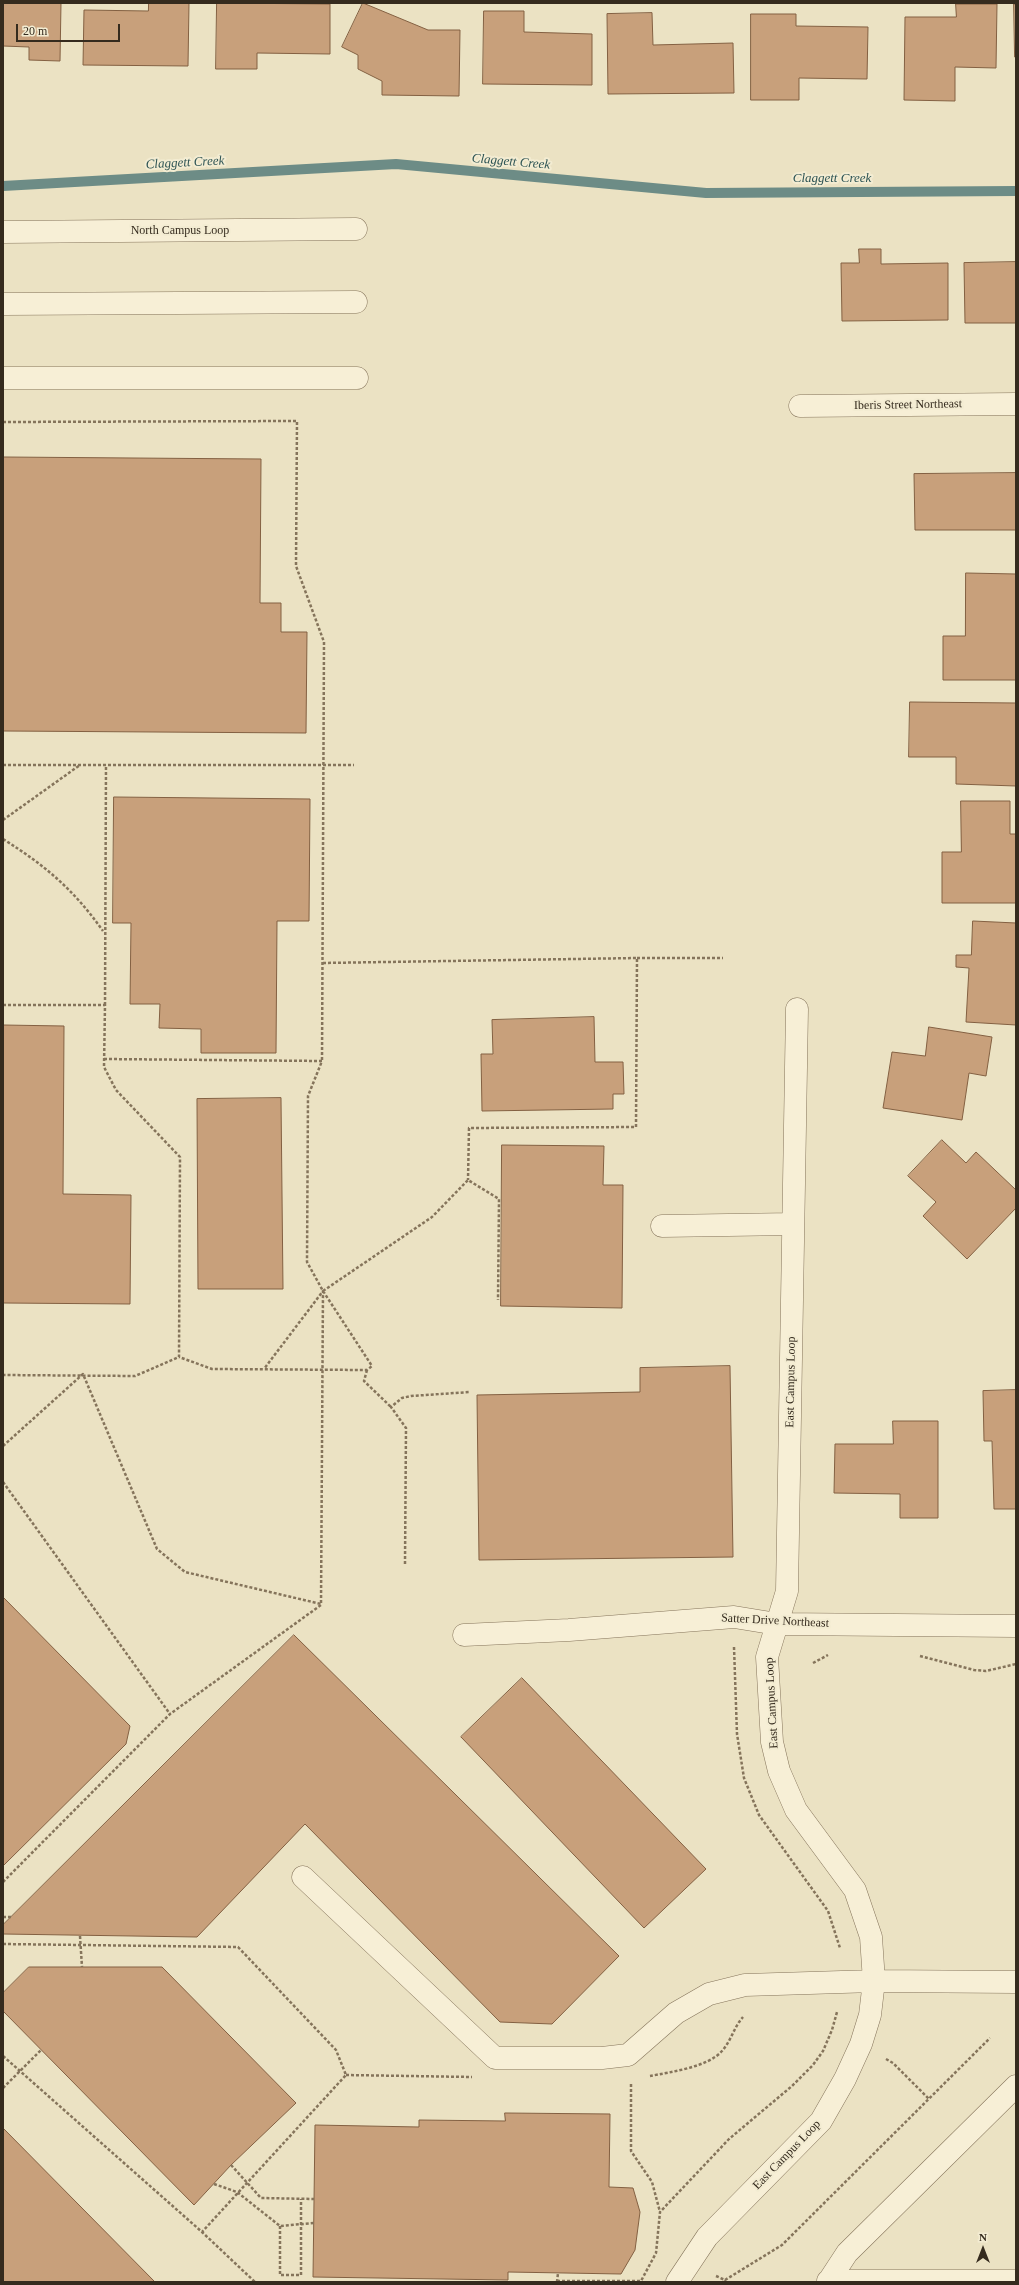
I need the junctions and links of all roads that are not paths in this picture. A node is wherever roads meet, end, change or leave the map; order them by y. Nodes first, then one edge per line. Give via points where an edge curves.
1 (356, 229) dead end
2 (3, 232) edge
3 (356, 302) dead end
4 (3, 304) edge
5 (3, 378) edge
6 (357, 378) dead end
7 (1016, 404) edge
8 (800, 406) dead end
9 (797, 1009) dead end
10 (793, 1224) junction
11 (662, 1226) dead end
12 (777, 1624) junction
13 (1016, 1626) edge
14 (464, 1635) dead end
15 (304, 1877) dead end
16 (874, 1981) junction
17 (1016, 1982) edge
18 (1016, 2086) edge
19 (1016, 2280) edge
20 (828, 2281) edge
21 (677, 2282) edge

1 - 2 street, North Campus Loop
3 - 4 street
5 - 6 street
7 - 8 street, Iberis Street Northeast
9 - 10 street, East Campus Loop
10 - 11 street
10 - 12 street, East Campus Loop via 787,1591
12 - 13 street, Satter Drive Northeast
12 - 14 street, Satter Drive Northeast via 734,1617
12 - 16 street, East Campus Loop via 767,1657 772,1742 779,1771 796,1810 855,1890 871,1937
15 - 16 street via 496,2058 602,2058 628,2055 676,2013 709,1994 745,1985
16 - 17 street
16 - 21 street, East Campus Loop via 870,2015 861,2044 821,2121 707,2237
18 - 20 street via 848,2253
19 - 20 street

